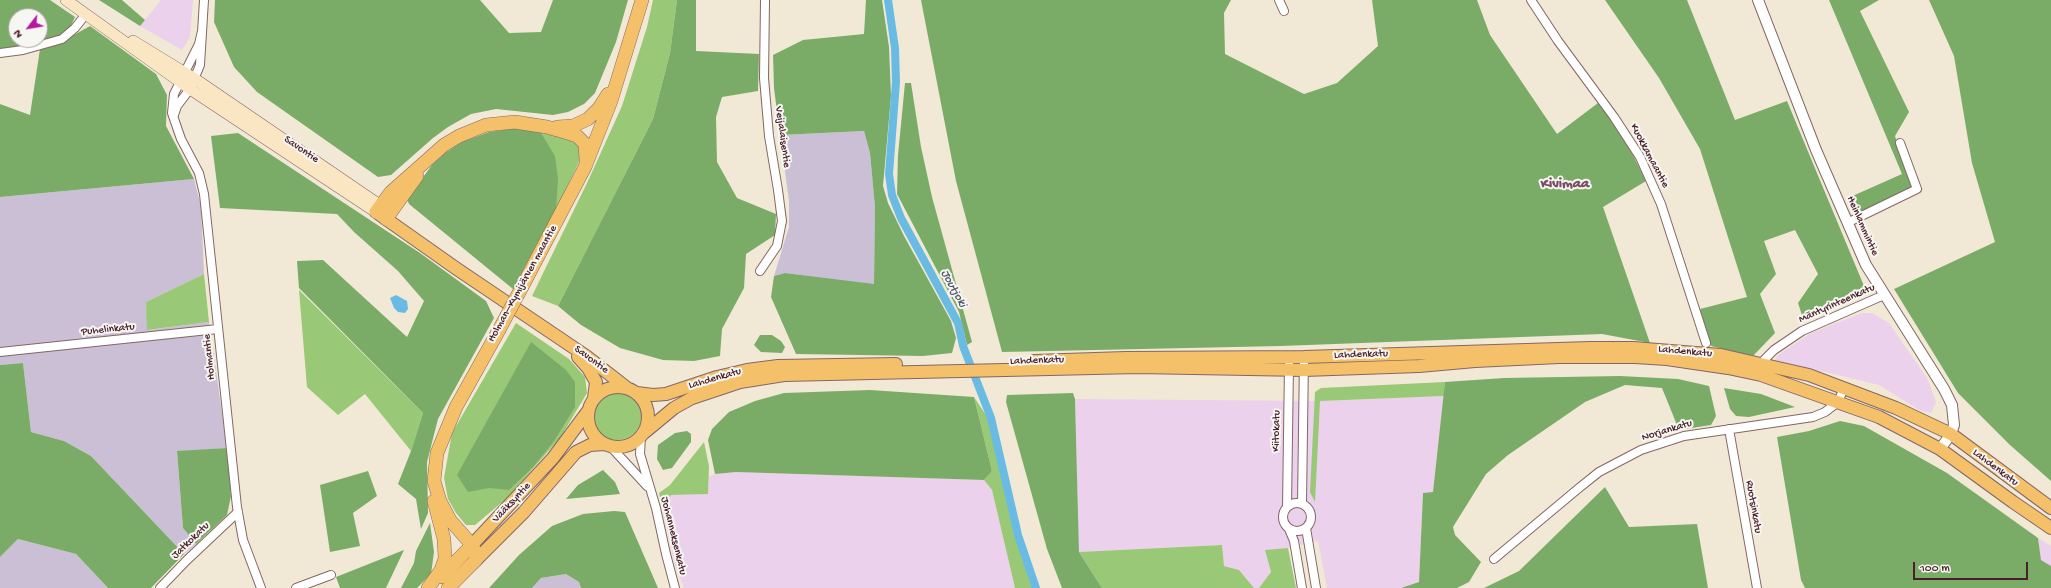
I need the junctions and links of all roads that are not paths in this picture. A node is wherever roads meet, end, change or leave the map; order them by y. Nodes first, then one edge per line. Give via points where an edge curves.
1 (66, 0) edge
2 (204, 0) edge
3 (642, 0) edge
4 (766, 0) edge
5 (1279, 0) edge
6 (1531, 0) edge
7 (1758, 0) edge
8 (1284, 11) dead end
9 (86, 14) junction
10 (202, 31) junction
11 (628, 51) junction
12 (0, 53) edge
13 (182, 77) junction
14 (193, 84) junction
15 (176, 125) junction
16 (547, 127) junction
17 (1900, 143) dead end
18 (585, 167) junction
19 (383, 212) junction
20 (1847, 223) junction
21 (760, 271) dead end
22 (1884, 295) junction
23 (218, 329) junction
24 (554, 334) junction
25 (1706, 343) dead end
26 (0, 352) edge
27 (1289, 356) junction
28 (1304, 356) junction
29 (1692, 357) junction
30 (1762, 363) junction
31 (1000, 366) junction
32 (956, 368) junction
33 (1289, 370) junction
34 (1304, 370) junction
35 (1844, 388) junction
36 (632, 390) junction
37 (594, 398) junction
38 (1838, 402) junction
39 (588, 411) junction
40 (1729, 429) junction
41 (643, 434) junction
42 (1951, 434) junction
43 (607, 446) junction
44 (1940, 448) junction
45 (434, 481) junction
46 (650, 489) junction
47 (1302, 504) junction
48 (1287, 506) junction
49 (2051, 508) edge
50 (238, 512) junction
51 (1306, 528) junction
52 (2051, 528) edge
53 (1289, 529) junction
54 (472, 545) junction
55 (1494, 559) dead end
56 (476, 560) junction
57 (331, 575) dead end
58 (160, 588) edge
59 (261, 588) edge
60 (296, 588) edge
61 (429, 588) edge
62 (448, 588) edge
63 (675, 588) edge
64 (1302, 588) edge
65 (1316, 588) edge
66 (1757, 588) edge

1 - 9 main road, Savontie
2 - 10 street
3 - 11 highway, Holman–Kymijärven maantie
4 - 21 street, Veijalaisentie via 764,78 769,136 782,221 777,246
5 - 8 street
6 - 25 street, Kuokkamaantie via 1640,157 1662,204
7 - 20 street, Heinlammintie
9 - 12 street via 62,39 23,50
9 - 13 main road, Savontie
10 - 13 street, Holmantie via 199,44
10 - 14 street via 202,59
11 - 16 highway via 605,99 594,115 573,126
11 - 18 highway, Holman–Kymijärven maantie via 612,101
13 - 14 main road, Savontie
13 - 15 street, Holmantie via 174,94 172,107
14 - 15 street via 175,110
14 - 19 main road, Savontie
15 - 23 street, Holmantie via 202,183
16 - 18 highway via 582,139 587,149
16 - 19 highway via 514,122 486,125 459,136 431,156
17 - 20 street via 1917,189
18 - 45 highway, Holman–Kymijärven maantie, bridge via 456,407 437,453
19 - 24 main road, Savontie
20 - 22 street, Heinlammintie via 1866,265
22 - 30 street, Mäntyrinteenkatu via 1802,331 1774,350
22 - 42 street, Heinlammintie via 1944,389 1954,416
23 - 26 street, Puhelinkatu
23 - 50 street, Holmantie
24 - 36 main road, Savontie
24 - 37 main road, Savontie via 593,375 597,386
27 - 28 main road, Lahdenkatu
27 - 31 main road, Lahdenkatu via 1126,358
27 - 33 street, Kiitokatu
28 - 29 main road, Lahdenkatu via 1633,348
28 - 34 street
29 - 30 main road, Lahdenkatu via 1720,355
29 - 34 main road, Lahdenkatu via 1559,358
29 - 38 main road, Lahdenkatu via 1761,375
30 - 35 main road, Lahdenkatu via 1809,375
31 - 32 main road, Lahdenkatu
31 - 33 main road, Lahdenkatu
32 - 36 main road, Lahdenkatu via 778,366 747,370 666,394 653,395
32 - 41 main road, Lahdenkatu via 784,375 740,382 692,398 674,408
33 - 34 main road, Lahdenkatu
33 - 48 street, Kiitokatu
34 - 47 street
35 - 38 street
35 - 42 main road, Lahdenkatu via 1896,408
36 - 37 main road via 620,386 607,388
36 - 41 main road via 645,403 647,410 648,417
37 - 39 main road
38 - 40 street, Norjankatu via 1813,417
38 - 44 main road, Lahdenkatu via 1879,417
39 - 43 main road via 590,431
39 - 54 main road, Vääksyntie via 553,458
40 - 55 street, Norjankatu via 1684,436 1660,443 1621,460 1579,488
40 - 66 street, Ruotsinkatu
41 - 43 main road via 629,445
41 - 46 street, Johanneksenkatu via 640,454
42 - 44 street
42 - 49 main road, Lahdenkatu
43 - 46 street, Johanneksenkatu
43 - 56 main road, Vääksyntie via 590,445 576,452 524,512
44 - 52 main road, Lahdenkatu
45 - 54 highway, Holman–Kymijärven maantie via 447,516
45 - 61 highway via 434,503 444,539 445,559
46 - 63 street, Johanneksenkatu
47 - 48 street via 1294,503
47 - 51 street via 1311,514
48 - 53 street via 1283,517
50 - 58 street, Jatkokatu via 191,555
50 - 59 street, Holmantie via 243,540
51 - 53 street via 1297,531
51 - 65 street
53 - 64 street via 1294,541
54 - 56 highway, Holman–Kymijärven maantie
54 - 61 highway, Vääksyntie
56 - 62 highway, Vääksyntie
57 - 60 street

